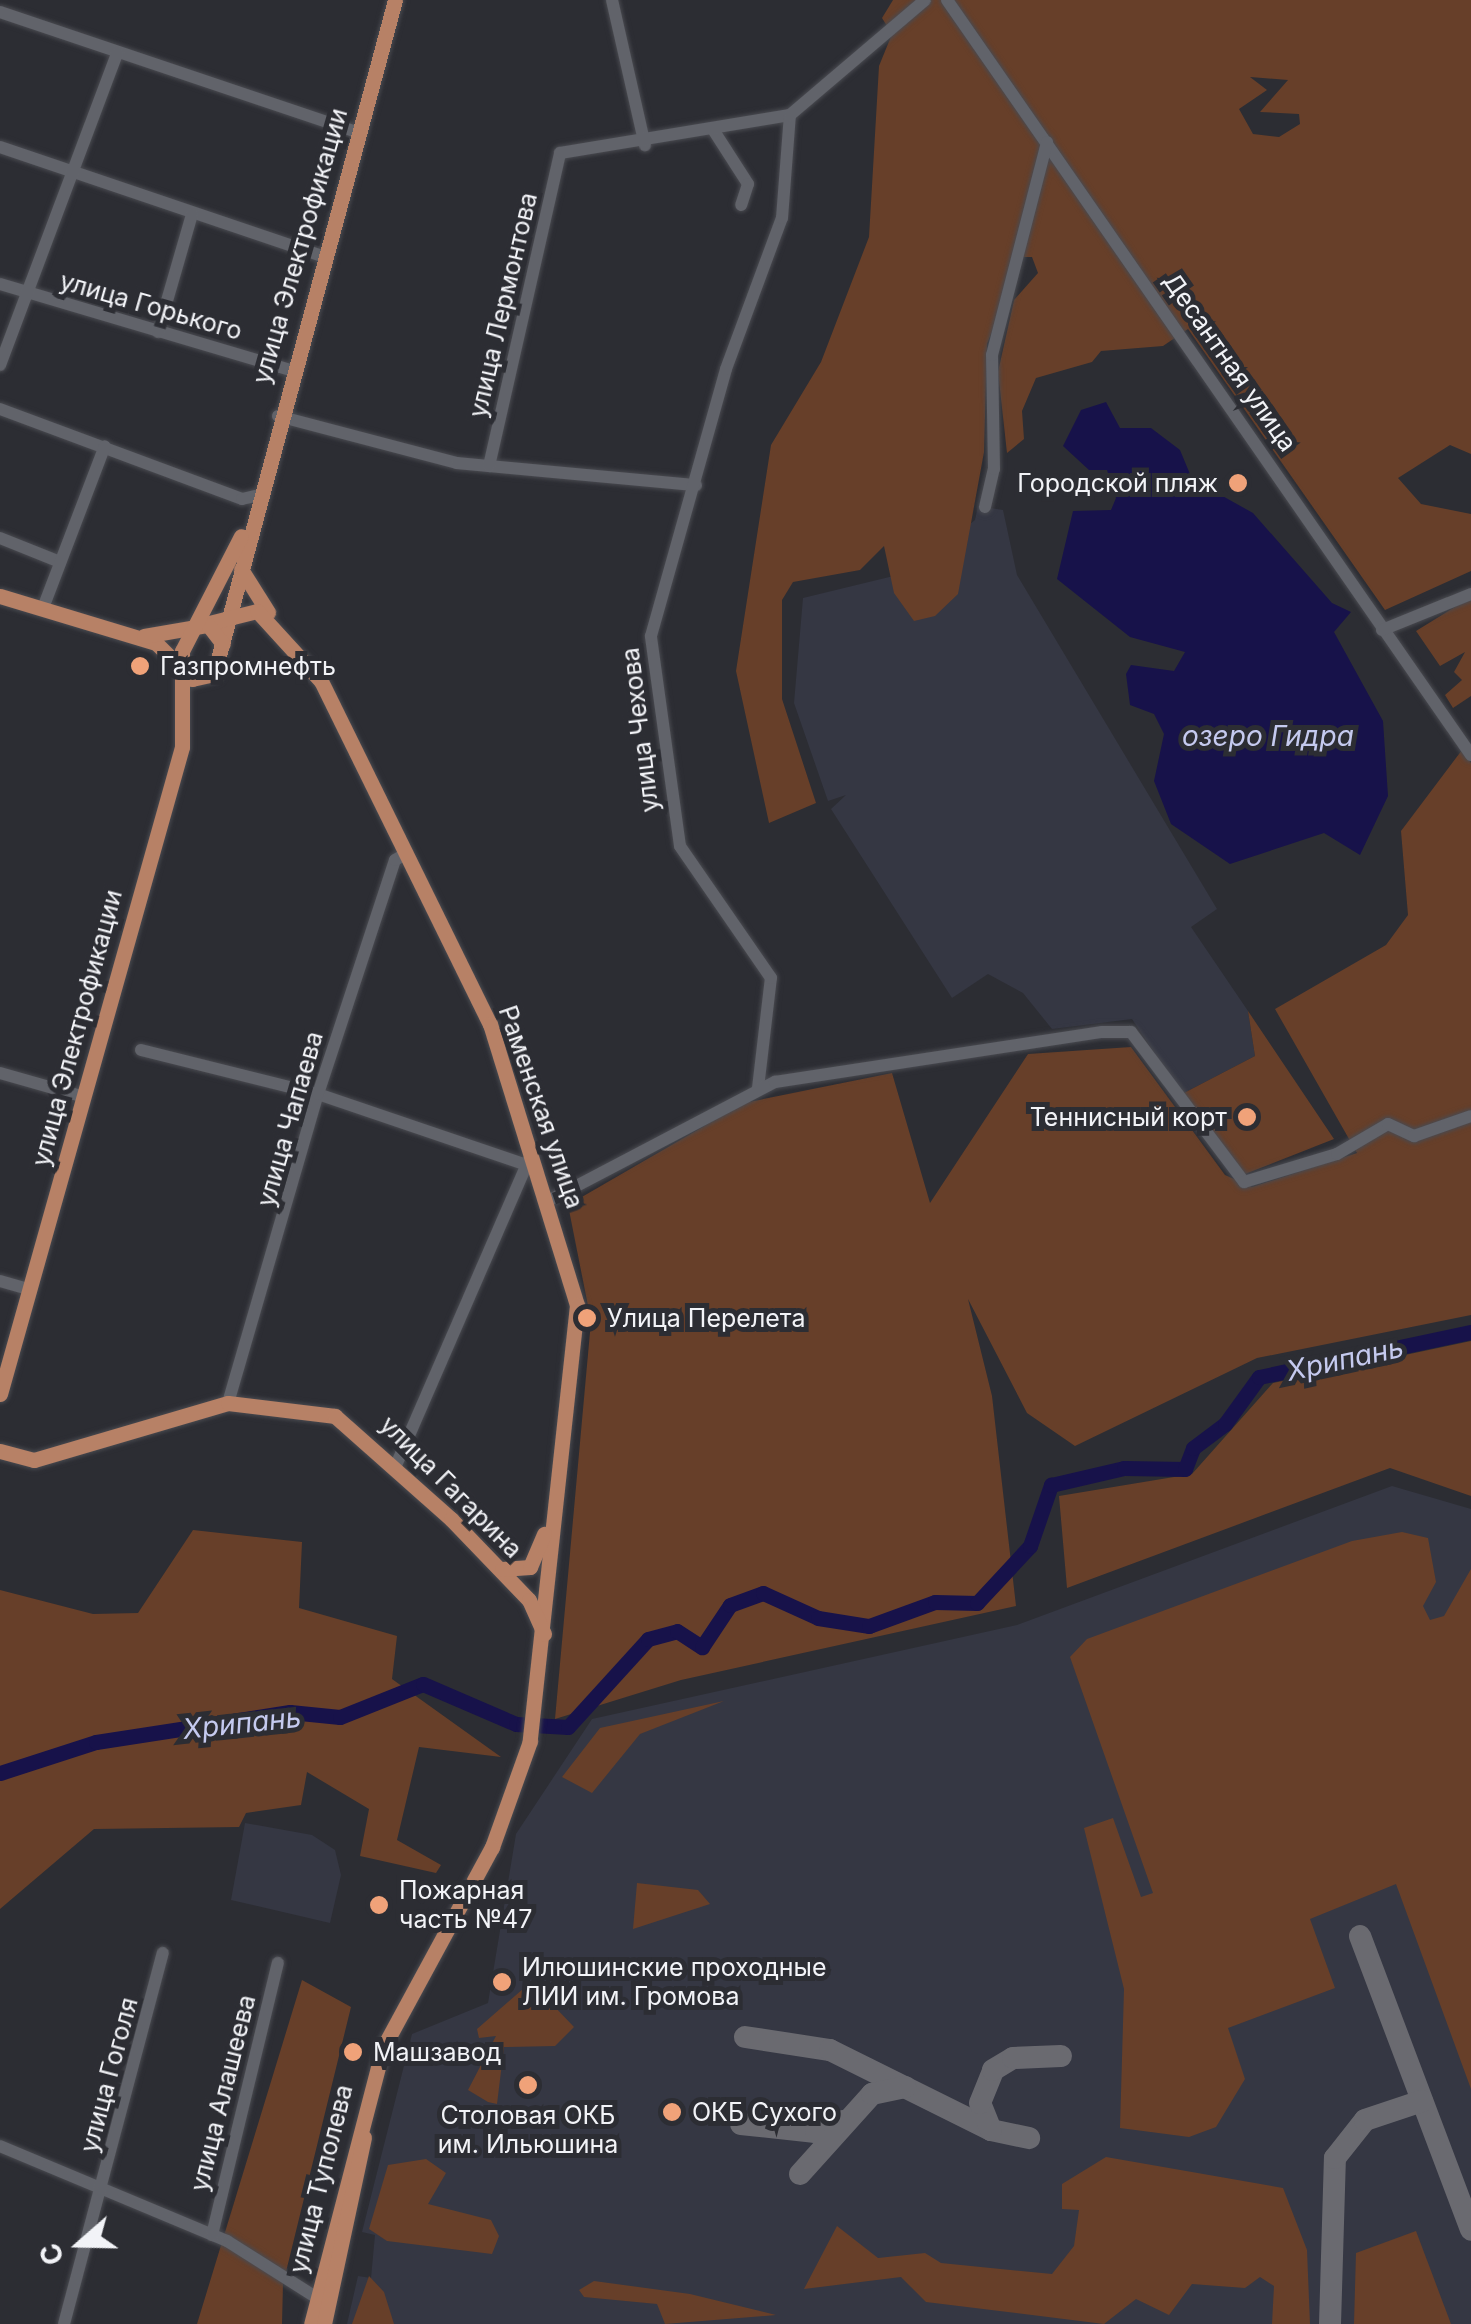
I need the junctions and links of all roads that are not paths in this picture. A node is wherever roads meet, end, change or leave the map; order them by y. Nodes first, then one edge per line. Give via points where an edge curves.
1 (395, 0) edge
2 (612, 0) edge
3 (925, 0) edge
4 (948, 0) edge
5 (0, 12) edge
6 (117, 53) junction
7 (790, 115) junction
8 (714, 131) junction
9 (358, 133) junction
10 (1047, 142) junction
11 (645, 145) junction
12 (0, 147) edge
13 (78, 176) junction
14 (741, 205) dead end
15 (192, 214) junction
16 (322, 256) junction
17 (0, 284) edge
18 (29, 295) junction
19 (158, 332) junction
20 (0, 365) edge
21 (291, 370) junction
22 (0, 409) edge
23 (278, 416) junction
24 (105, 446) junction
25 (490, 466) junction
26 (696, 485) junction
27 (254, 500) junction
28 (985, 508) dead end
29 (0, 538) edge
30 (60, 562) junction
31 (241, 570) junction
32 (1471, 594) edge
33 (0, 596) edge
34 (42, 608) junction
35 (232, 611) junction
36 (192, 627) junction
37 (284, 630) junction
38 (1382, 630) junction
39 (140, 637) junction
40 (224, 647) junction
41 (180, 672) junction
42 (1471, 754) edge
43 (406, 853) junction
44 (141, 1050) dead end
45 (0, 1073) edge
46 (758, 1088) junction
47 (318, 1094) junction
48 (84, 1097) junction
49 (1471, 1116) edge
50 (527, 1161) junction
51 (546, 1202) junction
52 (0, 1281) edge
53 (32, 1290) junction
54 (0, 1394) edge
55 (228, 1404) junction
56 (0, 1451) edge
57 (397, 1463) junction
58 (549, 1514) junction
59 (498, 1568) junction
60 (550, 1596) junction
61 (529, 1600) junction
62 (546, 1642) junction
63 (540, 1679) joint
64 (163, 1953) dead end
65 (278, 1963) dead end
66 (384, 2048) junction
67 (0, 2146) edge
68 (100, 2194) junction
69 (212, 2234) junction
70 (317, 2298) junction
71 (64, 2324) edge
72 (311, 2324) edge
73 (324, 2324) edge

1 - 9 main road, улица Электрофикации
2 - 11 street
3 - 7 street
4 - 10 street, Десантная улица
5 - 6 street
6 - 9 street
6 - 13 street
7 - 8 street
7 - 26 street, улица Чехова via 782,218 726,368
8 - 11 street
8 - 14 street via 748,184
9 - 16 main road, улица Электрофикации
10 - 28 street via 992,355 994,469
10 - 38 street, Десантная улица
11 - 25 street, улица Лермонтова via 560,153
12 - 13 street
13 - 15 street
13 - 18 street
15 - 16 street
15 - 19 street
16 - 21 main road, улица Электрофикации
17 - 18 street, улица Горького
18 - 19 street, улица Горького
18 - 20 street
19 - 21 street, улица Горького
21 - 23 main road, улица Электрофикации
22 - 24 street
23 - 25 street
23 - 27 main road, улица Электрофикации
24 - 27 street
24 - 30 street
25 - 26 street
26 - 46 street, улица Чехова via 651,636 680,846 771,978
27 - 31 main road
27 - 36 main road, улица Электрофикации
29 - 30 street
30 - 34 street
31 - 35 main road
31 - 37 main road, Раменская улица
32 - 38 street
33 - 34 main road
34 - 39 main road
35 - 36 main road
35 - 37 main road via 257,610
35 - 40 main road
36 - 39 main road
36 - 40 main road via 214,627
36 - 41 main road, улица Электрофикации
37 - 43 main road, Раменская улица via 350,733
38 - 42 street, Десантная улица
39 - 41 main road
40 - 41 main road via 210,677
41 - 48 main road, улица Электрофикации via 182,747
43 - 47 street, улица Чапаева via 395,860
43 - 50 main road, Раменская улица via 490,1024
44 - 47 street
45 - 48 street
46 - 49 street via 1131,1032 1244,1182 1337,1154 1388,1124 1414,1136
46 - 51 street
47 - 50 street
47 - 55 street, улица Чапаева
48 - 53 main road, улица Электрофикации
50 - 51 main road, Раменская улица
50 - 57 street
51 - 58 main road, Раменская улица via 577,1313
52 - 53 street
53 - 54 main road, улица Электрофикации
55 - 56 main road, улица Гагарина via 34,1460
55 - 57 main road, улица Гагарина via 335,1416
57 - 59 main road, улица Гагарина
58 - 59 main road via 530,1567
58 - 60 main road, Раменская улица
59 - 61 main road, улица Гагарина
60 - 61 main road via 544,1576 532,1574
60 - 62 main road, Раменская улица
61 - 62 main road, улица Гагарина
62 - 63 main road, Раменская улица
63 - 66 main road, улица Туполева via 530,1741 492,1847
64 - 68 street, улица Гоголя
65 - 69 street, улица Алашеева
66 - 70 main road, улица Туполева
66 - 73 main road, улица Туполева
67 - 68 street
68 - 69 street
68 - 71 street, улица Гоголя
69 - 70 street
70 - 72 main road, улица Туполева

